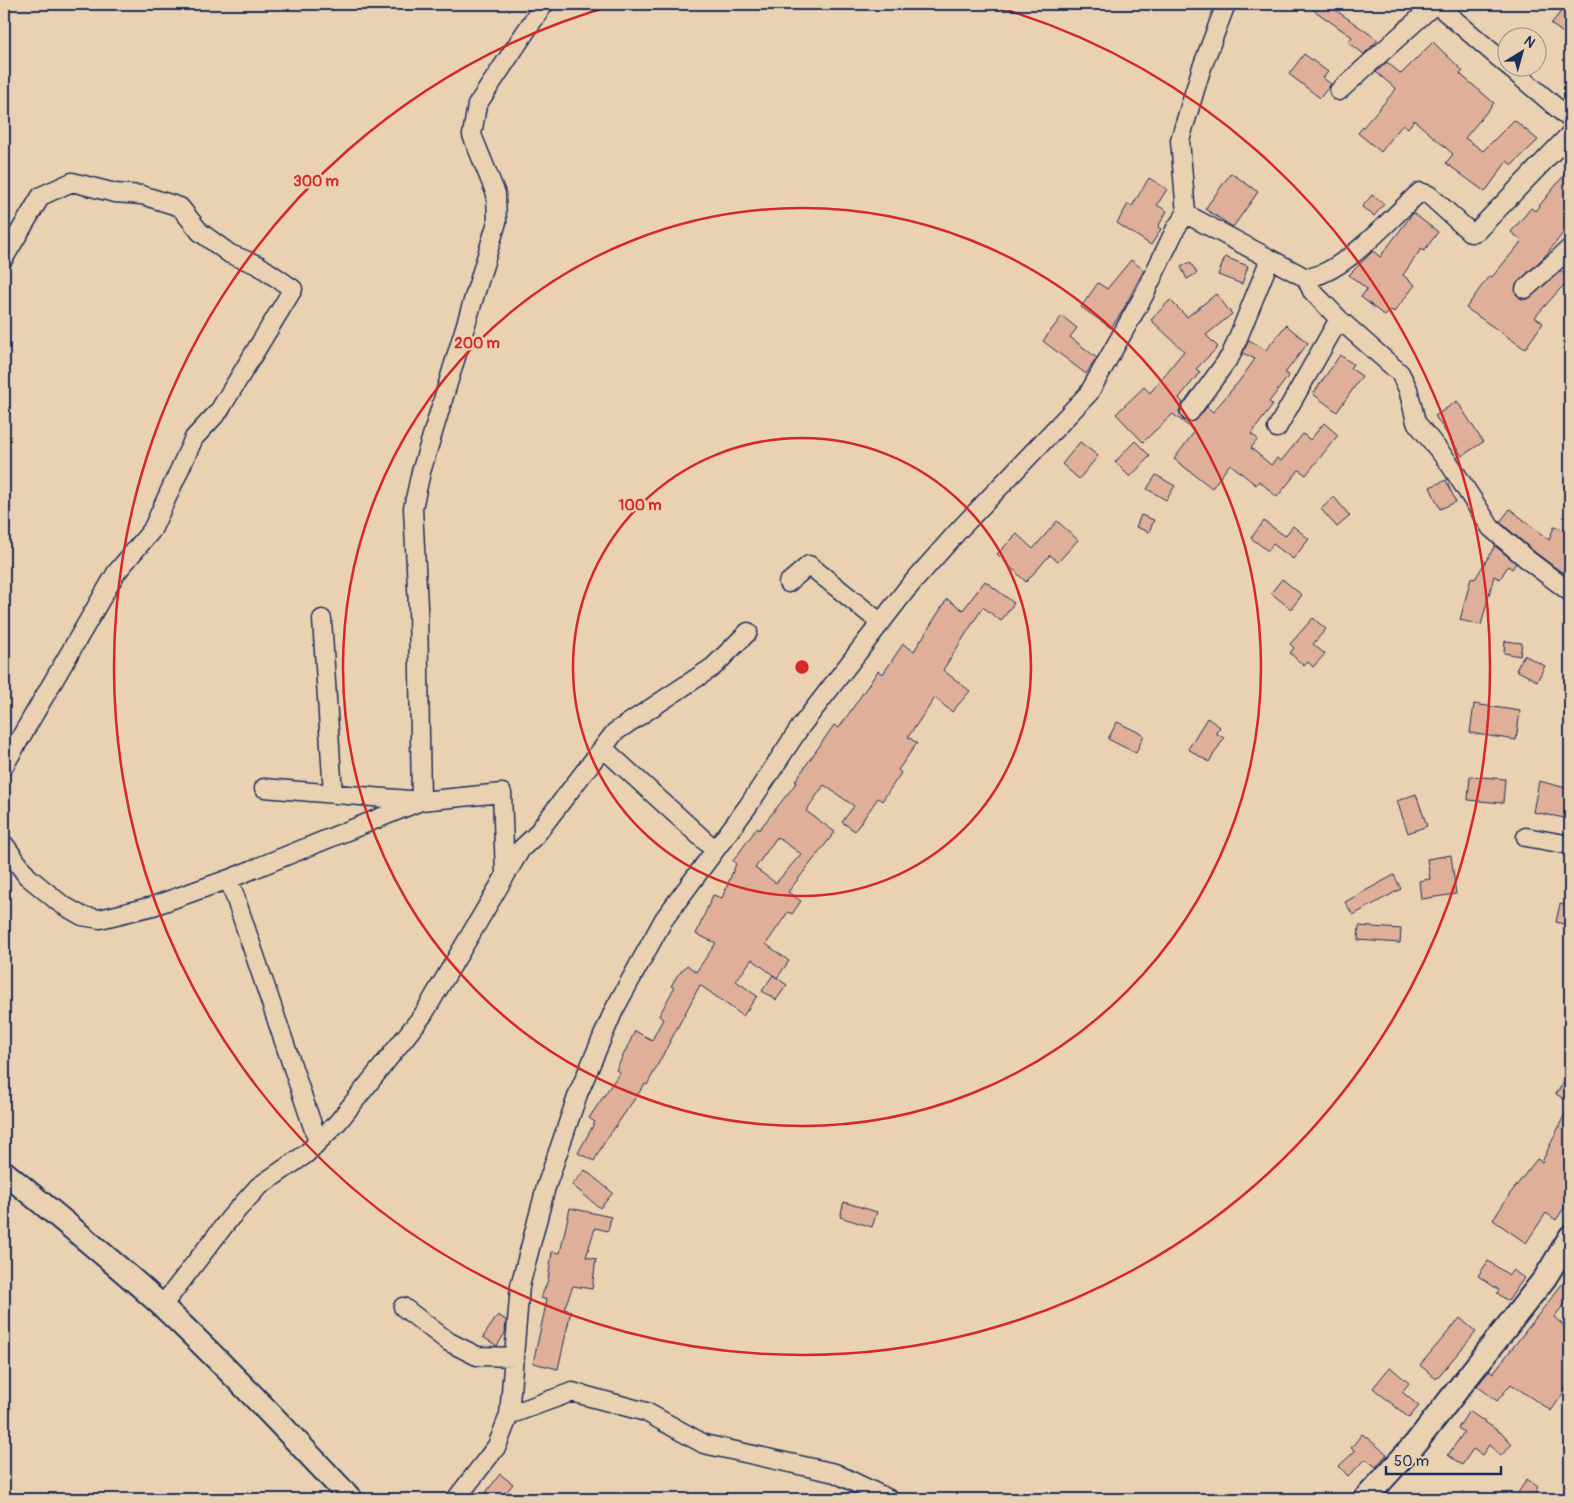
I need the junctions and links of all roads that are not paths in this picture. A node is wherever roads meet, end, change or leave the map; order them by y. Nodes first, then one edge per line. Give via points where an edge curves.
1 (544, 4) edge
2 (1226, 4) edge
3 (1436, 4) edge
4 (1496, 55) edge
5 (1522, 78) edge
6 (1339, 90) dead end
7 (1570, 119) edge
8 (1570, 134) edge
9 (1186, 214) junction
10 (1570, 248) edge
11 (4, 258) edge
12 (1270, 259) junction
13 (1306, 278) junction
14 (1525, 289) dead end
15 (1339, 319) junction
16 (1190, 412) dead end
17 (1277, 428) dead end
18 (788, 583) dead end
19 (1570, 592) edge
20 (322, 619) dead end
21 (881, 622) junction
22 (748, 632) dead end
23 (603, 748) junction
24 (4, 766) edge
25 (264, 788) dead end
26 (333, 794) junction
27 (421, 801) junction
28 (1526, 837) dead end
29 (4, 844) edge
30 (1570, 845) edge
31 (715, 850) junction
32 (505, 875) junction
33 (229, 879) junction
34 (318, 1142) junction
35 (4, 1172) edge
36 (1570, 1237) edge
37 (162, 1306) junction
38 (403, 1307) dead end
39 (515, 1357) junction
40 (510, 1415) junction
41 (351, 1499) edge
42 (456, 1499) edge
43 (888, 1499) edge
44 (1365, 1499) edge

1 - 27 street via 477,105 472,135 496,194 497,222 426,454 413,508
2 - 9 street via 1200,70 1180,140
3 - 4 street
3 - 6 street
5 - 7 street
8 - 13 street via 1477,231 1471,232 1429,195 1420,192 1366,243 1335,267
9 - 12 street
9 - 21 street via 1089,393 959,530
10 - 14 street
11 - 24 street via 41,196 72,182 115,193 142,195 180,207 200,232 222,248 258,265 293,289 218,411 194,438 152,530 116,573
12 - 13 street
12 - 16 street via 1231,355
13 - 15 street via 1312,291
15 - 17 street
15 - 19 street via 1400,373 1408,389 1416,422 1491,528
18 - 21 street via 809,565
20 - 26 street
21 - 31 street via 801,726
22 - 23 street via 713,667 615,732
23 - 31 street
23 - 32 street via 535,836 520,850
25 - 26 street
26 - 27 street
27 - 32 street via 502,793
27 - 33 street
28 - 30 street
29 - 33 street via 27,876 61,904 82,916 100,919 144,908
31 - 39 street via 664,919 614,1010 578,1094 546,1187 520,1286
32 - 34 street via 424,1016
33 - 34 street
34 - 37 street via 258,1187
35 - 37 street
36 - 44 street via 1545,1278 1427,1429
37 - 41 street
38 - 39 street via 449,1342 477,1356
39 - 40 street
40 - 42 street via 497,1446
40 - 43 street via 572,1392 646,1412 704,1444 835,1473

